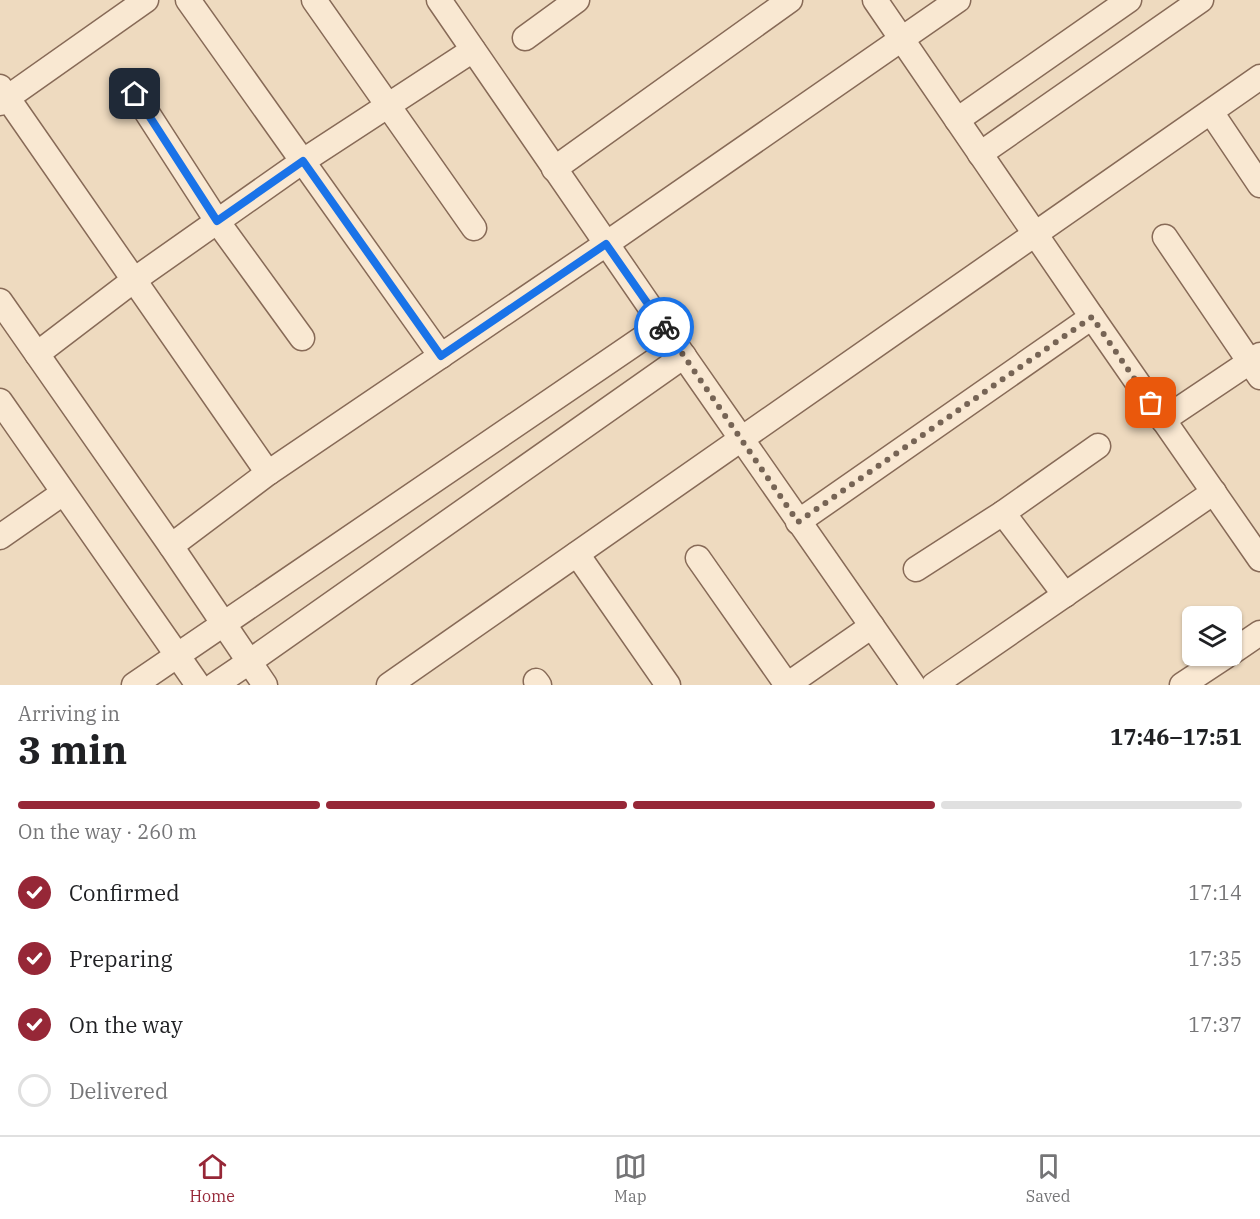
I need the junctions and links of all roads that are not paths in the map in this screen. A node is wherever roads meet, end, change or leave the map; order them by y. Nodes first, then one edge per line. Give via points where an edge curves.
1 (146, 0) edge
2 (188, 0) edge
3 (314, 0) edge
4 (439, 0) edge
5 (577, 0) edge
6 (790, 0) edge
7 (875, 0) edge
8 (958, 0) edge
9 (1129, 0) edge
10 (1201, 0) edge
11 (525, 38) dead end
12 (901, 40) junction
13 (473, 50) junction
14 (1260, 77) edge
15 (135, 94) dead end
16 (2, 96) edge
17 (388, 106) junction
18 (1211, 112) junction
19 (957, 120) junction
20 (980, 154) junction
21 (303, 161) junction
22 (554, 169) junction
23 (1260, 185) edge
24 (217, 221) junction
25 (474, 228) dead end
26 (1035, 235) junction
27 (1166, 237) dead end
28 (606, 244) junction
29 (134, 280) junction
30 (0, 301) edge
31 (1092, 317) junction
32 (662, 325) junction
33 (302, 338) dead end
34 (37, 354) junction
35 (441, 356) junction
36 (684, 356) junction
37 (1257, 364) edge
38 (0, 401) edge
39 (1163, 420) junction
40 (742, 440) junction
41 (1098, 446) dead end
42 (268, 473) junction
43 (1214, 492) junction
44 (63, 493) junction
45 (1003, 513) junction
46 (798, 522) junction
47 (0, 537) edge
48 (171, 546) junction
49 (577, 555) junction
50 (698, 558) dead end
51 (1260, 560) edge
52 (916, 569) dead end
53 (1065, 595) junction
54 (223, 623) junction
55 (872, 626) junction
56 (1260, 633) edge
57 (1242, 645) edge
58 (177, 656) junction
59 (249, 662) junction
60 (1211, 666) edge
61 (403, 681) edge
62 (134, 685) edge
63 (198, 685) edge
64 (215, 685) edge
65 (265, 685) edge
66 (668, 685) edge
67 (787, 685) edge
68 (913, 685) edge
69 (934, 685) edge
70 (1182, 685) edge

1 - 16 street
2 - 21 street
3 - 17 street
4 - 13 street
5 - 11 street
6 - 22 street
7 - 12 street
8 - 12 street
9 - 19 street
10 - 20 street
12 - 19 street
12 - 28 street
13 - 17 street
13 - 22 street
14 - 18 street
15 - 24 street
16 - 29 street
17 - 21 street
17 - 25 street
18 - 23 street
18 - 26 street
19 - 20 street
20 - 26 street
21 - 24 street
21 - 35 street
22 - 28 street
24 - 29 street
24 - 33 street
26 - 31 street
26 - 40 street
27 - 37 street
28 - 32 street
28 - 35 street
29 - 34 street
29 - 42 street
30 - 34 street
31 - 39 street
31 - 46 street
32 - 36 street
32 - 54 street
34 - 48 street
35 - 42 street
36 - 40 street
36 - 59 street
37 - 39 street
38 - 44 street
39 - 43 street
40 - 46 street
40 - 49 street
41 - 45 street
42 - 48 street
43 - 51 street
43 - 53 street
44 - 47 street
44 - 58 street
45 - 52 street
45 - 53 street
46 - 55 street
48 - 54 street
49 - 61 street
49 - 66 street
50 - 67 street
53 - 69 street
54 - 58 street
54 - 59 street
55 - 67 street
55 - 68 street
56 - 57 street
58 - 62 street
58 - 63 street
59 - 64 street
59 - 65 street
60 - 70 street

